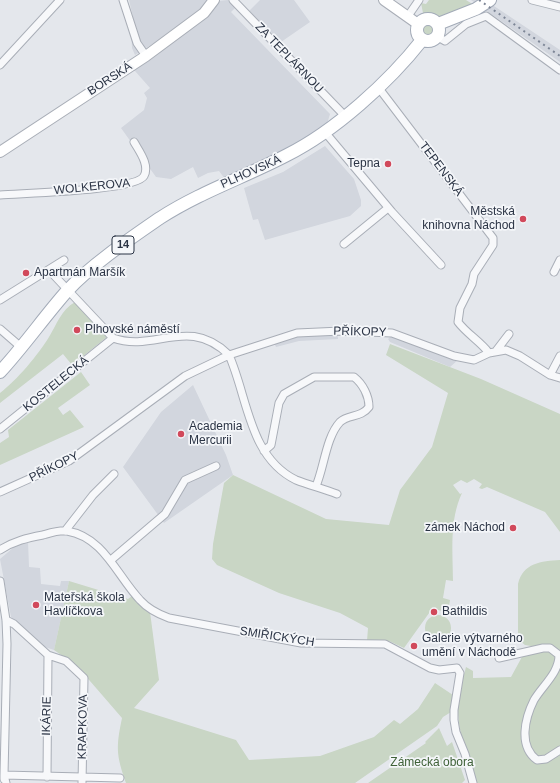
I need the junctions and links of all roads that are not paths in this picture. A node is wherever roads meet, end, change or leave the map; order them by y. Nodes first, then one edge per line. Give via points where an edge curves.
1 (60, 0) edge
2 (123, 0) edge
3 (214, 0) edge
4 (233, 0) edge
5 (384, 0) edge
6 (419, 0) edge
7 (490, 0) edge
8 (532, 0) edge
9 (552, 0) edge
10 (560, 7) edge
11 (408, 16) junction
12 (418, 24) junction
13 (438, 24) junction
14 (436, 36) junction
15 (422, 40) junction
16 (146, 56) junction
17 (0, 65) edge
18 (560, 70) edge
19 (378, 88) junction
20 (345, 116) junction
21 (324, 131) junction
22 (134, 142) dead end
23 (0, 152) edge
24 (0, 195) edge
25 (388, 208) junction
26 (344, 244) dead end
27 (64, 260) dead end
28 (558, 262) edge
29 (441, 265) dead end
30 (49, 270) junction
31 (554, 272) dead end
32 (68, 290) junction
33 (0, 300) edge
34 (0, 329) edge
35 (509, 334) dead end
36 (113, 338) junction
37 (22, 348) junction
38 (493, 352) junction
39 (229, 355) junction
40 (560, 356) edge
41 (0, 372) edge
42 (550, 375) junction
43 (560, 378) edge
44 (0, 429) edge
45 (264, 451) junction
46 (216, 466) dead end
47 (114, 474) dead end
48 (316, 486) junction
49 (0, 492) edge
50 (337, 494) dead end
51 (65, 531) junction
52 (0, 550) edge
53 (111, 560) junction
54 (0, 581) edge
55 (6, 620) junction
56 (48, 655) junction
57 (499, 658) dead end
58 (560, 750) edge
59 (4, 775) junction
60 (46, 777) junction
61 (120, 778) dead end
62 (82, 780) edge
63 (5, 783) edge
64 (472, 783) edge

1 - 17 street
2 - 16 street via 137,42
3 - 16 street, BORSKÁ via 204,13
4 - 20 street, ZA TEPLÁRNOU
5 - 11 street
6 - 11 street
7 - 13 main road via 476,9
8 - 10 street
9 - 10 street
11 - 12 street
12 - 13 main road via 429,19
12 - 15 main road via 417,34
13 - 14 main road
14 - 15 main road via 430,40
14 - 18 street via 444,41 466,24 486,16
15 - 19 main road, PLHOVSKÁ / 14
16 - 23 street, BORSKÁ
19 - 20 main road, PLHOVSKÁ / 14
19 - 38 street, TEPENSKÁ via 493,238 493,245 474,274 460,308 458,322 465,331
20 - 21 main road, PLHOVSKÁ / 14
21 - 25 street
21 - 32 main road, PLHOVSKÁ / 14 via 289,155 215,188 160,218 92,268
22 - 24 street, WOLKEROVA via 145,165 144,176 139,182 103,188
25 - 26 street
25 - 29 street
27 - 30 street
28 - 31 street
30 - 32 street
30 - 33 street
32 - 36 street
32 - 37 main road, 14
34 - 37 street
35 - 38 street
36 - 39 street via 134,342 192,336 213,342
36 - 44 street, KOSTELECKÁ
37 - 41 main road, 14
38 - 39 street, PŘÍKOPY via 474,360 454,356 392,333 341,331 297,333
38 - 42 street via 506,350
39 - 45 street via 254,431
39 - 49 street, PŘÍKOPY via 185,376 69,461
40 - 42 street
42 - 43 street
45 - 48 street via 273,463 286,473 297,480
45 - 48 street via 271,445 281,398 307,381 320,376 354,377 366,393 369,407 362,415 347,418 339,423 328,446
46 - 53 street via 185,480 165,514
47 - 51 street via 93,495
48 - 50 street
51 - 52 street via 13,542
51 - 53 street, SMIŘICKÝCH via 94,544
53 - 64 street, SMIŘICKÝCH via 140,601 168,618 301,643 385,644 430,668 460,670 454,720
54 - 55 street
55 - 56 street via 14,624
55 - 59 street
56 - 60 street, IKÁRIE
56 - 62 street, KRAPKOVA via 66,661 84,678
57 - 58 street via 543,648 550,648 559,655 556,670 534,701 524,735 529,751 537,760 546,759
59 - 60 street
59 - 63 street
60 - 62 street
61 - 62 street

